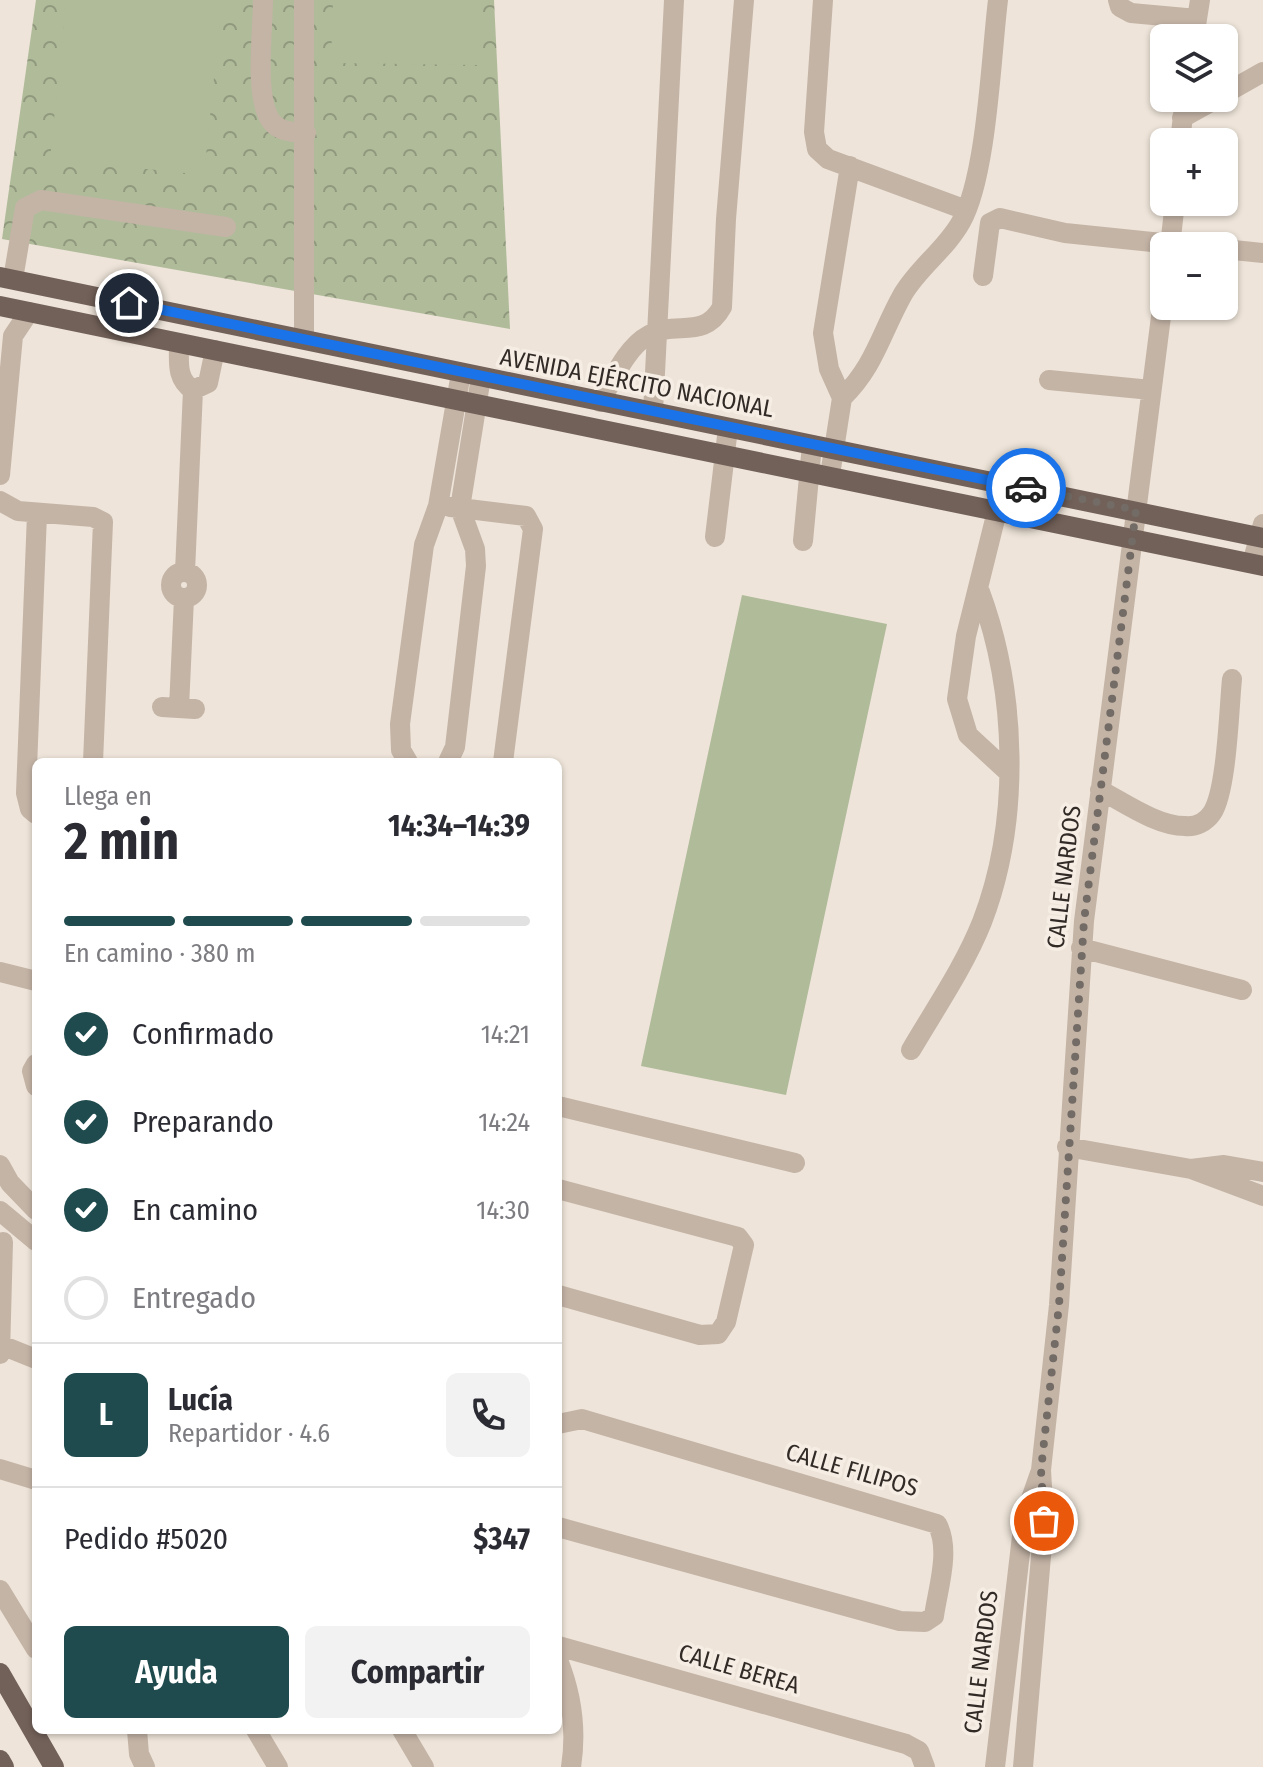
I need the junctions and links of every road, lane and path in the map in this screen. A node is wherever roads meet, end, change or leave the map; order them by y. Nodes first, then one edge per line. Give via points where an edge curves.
1 (263, 0) edge
2 (304, 0) edge
3 (674, 0) edge
4 (744, 0) edge
5 (823, 0) edge
6 (998, 0) edge
7 (1118, 0) edge
8 (1197, 19) edge
9 (1263, 72) edge
10 (1238, 86) edge
11 (306, 133) junction
12 (850, 166) junction
13 (966, 210) junction
14 (226, 227) dead end
15 (1150, 242) edge
16 (1238, 250) edge
17 (1263, 253) edge
18 (983, 276) dead end
19 (6, 278) edge
20 (0, 306) edge
21 (29, 312) junction
22 (1160, 320) edge
23 (659, 331) junction
24 (4, 338) edge
25 (304, 339) junction
26 (179, 344) junction
27 (215, 350) junction
28 (471, 375) junction
29 (1049, 380) dead end
30 (193, 390) junction
31 (1151, 390) junction
32 (842, 398) junction
33 (467, 401) junction
34 (600, 402) junction
35 (653, 412) junction
36 (728, 428) junction
37 (2, 436) edge
38 (822, 447) junction
39 (726, 454) junction
40 (809, 471) junction
41 (0, 475) edge
42 (830, 475) junction
43 (1004, 483) junction
44 (0, 501) edge
45 (438, 506) junction
46 (460, 508) junction
47 (999, 510) junction
48 (1136, 510) junction
49 (37, 514) junction
50 (1262, 533) edge
51 (715, 537) dead end
52 (1133, 538) junction
53 (803, 541) dead end
54 (1258, 564) edge
55 (980, 592) junction
56 (1232, 679) dead end
57 (179, 708) dead end
58 (93, 758) edge
59 (406, 758) edge
60 (450, 758) edge
61 (504, 758) edge
62 (1008, 772) junction
63 (1100, 790) junction
64 (32, 809) edge
65 (1081, 948) junction
66 (0, 972) edge
67 (32, 980) edge
68 (1242, 990) dead end
69 (911, 1050) dead end
70 (562, 1107) edge
71 (1067, 1147) junction
72 (795, 1163) dead end
73 (1191, 1169) junction
74 (1263, 1172) edge
75 (3, 1179) edge
76 (562, 1190) edge
77 (1263, 1196) edge
78 (32, 1206) edge
79 (0, 1211) edge
80 (32, 1238) edge
81 (3, 1242) dead end
82 (562, 1296) edge
83 (1, 1345) edge
84 (0, 1354) edge
85 (32, 1357) edge
86 (562, 1423) edge
87 (0, 1469) edge
88 (1041, 1470) junction
89 (32, 1479) edge
90 (562, 1528) edge
91 (0, 1590) edge
92 (32, 1642) edge
93 (562, 1647) edge
94 (0, 1673) edge
95 (562, 1673) edge
96 (32, 1725) edge
97 (38, 1734) edge
98 (137, 1734) edge
99 (258, 1734) edge
100 (404, 1734) edge
101 (0, 1760) edge
102 (4, 1767) edge
103 (54, 1767) edge
104 (145, 1767) edge
105 (278, 1767) edge
106 (424, 1767) edge
107 (571, 1767) edge
108 (925, 1767) edge
109 (995, 1767) edge
110 (1023, 1767) edge

1 - 11 street via 263,102 272,122 285,131
2 - 11 street
3 - 23 street via 655,315
4 - 23 street via 722,307 701,328
5 - 12 street via 815,143 821,155
6 - 13 street via 984,123
7 - 8 street via 1131,13
9 - 10 street
11 - 25 street
12 - 13 street
12 - 32 street via 823,333 829,369
13 - 32 street via 950,238 911,282 863,378
14 - 19 street via 41,200 25,208
15 - 18 street via 1065,233 1000,218 990,223
16 - 17 street
19 - 25 main road, AVENIDA EJÉRCITO NACIONAL
20 - 21 main road
21 - 24 street
21 - 26 main road
22 - 31 street, CALLE NARDOS
23 - 34 street via 646,336 628,355
23 - 35 street
24 - 37 street
25 - 28 main road, AVENIDA EJÉRCITO NACIONAL
26 - 27 main road
26 - 30 street via 180,372
27 - 30 street via 208,383
27 - 33 main road
28 - 33 street
28 - 34 main road, AVENIDA EJÉRCITO NACIONAL
29 - 31 street
30 - 57 street via 185,572 171,584 184,598
31 - 48 street, CALLE NARDOS
32 - 38 street
33 - 39 main road
33 - 45 street
33 - 46 street
34 - 35 main road, AVENIDA EJÉRCITO NACIONAL
35 - 36 main road, AVENIDA EJÉRCITO NACIONAL
36 - 38 main road, AVENIDA EJÉRCITO NACIONAL
36 - 39 street
37 - 41 street
38 - 40 street
38 - 42 street
38 - 43 main road, AVENIDA EJÉRCITO NACIONAL
39 - 40 main road
39 - 51 street
40 - 42 main road
40 - 53 street
42 - 47 main road
43 - 47 street
43 - 48 main road, AVENIDA EJÉRCITO NACIONAL
44 - 49 street
45 - 46 street
45 - 59 street via 424,545 400,724
46 - 60 street via 476,566
46 - 61 street via 526,516 533,529
47 - 52 main road
47 - 55 street
48 - 50 main road, AVENIDA EJÉRCITO NACIONAL
48 - 52 street, CALLE NARDOS
49 - 58 street via 103,522
49 - 64 street via 26,793
50 - 54 street
52 - 54 main road
52 - 63 street, CALLE NARDOS
55 - 62 street via 1001,675
55 - 62 street via 966,636 959,713 968,735
56 - 63 street via 1220,789 1213,812 1202,824 1164,822
62 - 69 street via 999,859 981,923
63 - 65 street, CALLE NARDOS
65 - 68 street
65 - 71 street, CALLE NARDOS
66 - 67 street
70 - 72 street
71 - 73 street
71 - 88 street, CALLE NARDOS via 1059,1305
73 - 74 street via 1224,1165
73 - 77 street
75 - 78 street
76 - 82 street via 738,1237 744,1245 726,1322 718,1334 700,1335
79 - 80 street
81 - 83 street
83 - 84 street
83 - 85 street
86 - 90 street, CALLE FILIPOS via 582,1419 937,1524 943,1548 934,1616 925,1622 900,1621
87 - 89 street
88 - 109 street, CALLE NARDOS via 1024,1519
88 - 110 street, CALLE NARDOS via 1044,1521
91 - 92 street
93 - 108 street, CALLE BEREA via 906,1744 919,1751
94 - 96 main road
95 - 107 street via 572,1705
97 - 103 main road
98 - 104 street
99 - 105 street
100 - 106 street
101 - 102 main road

